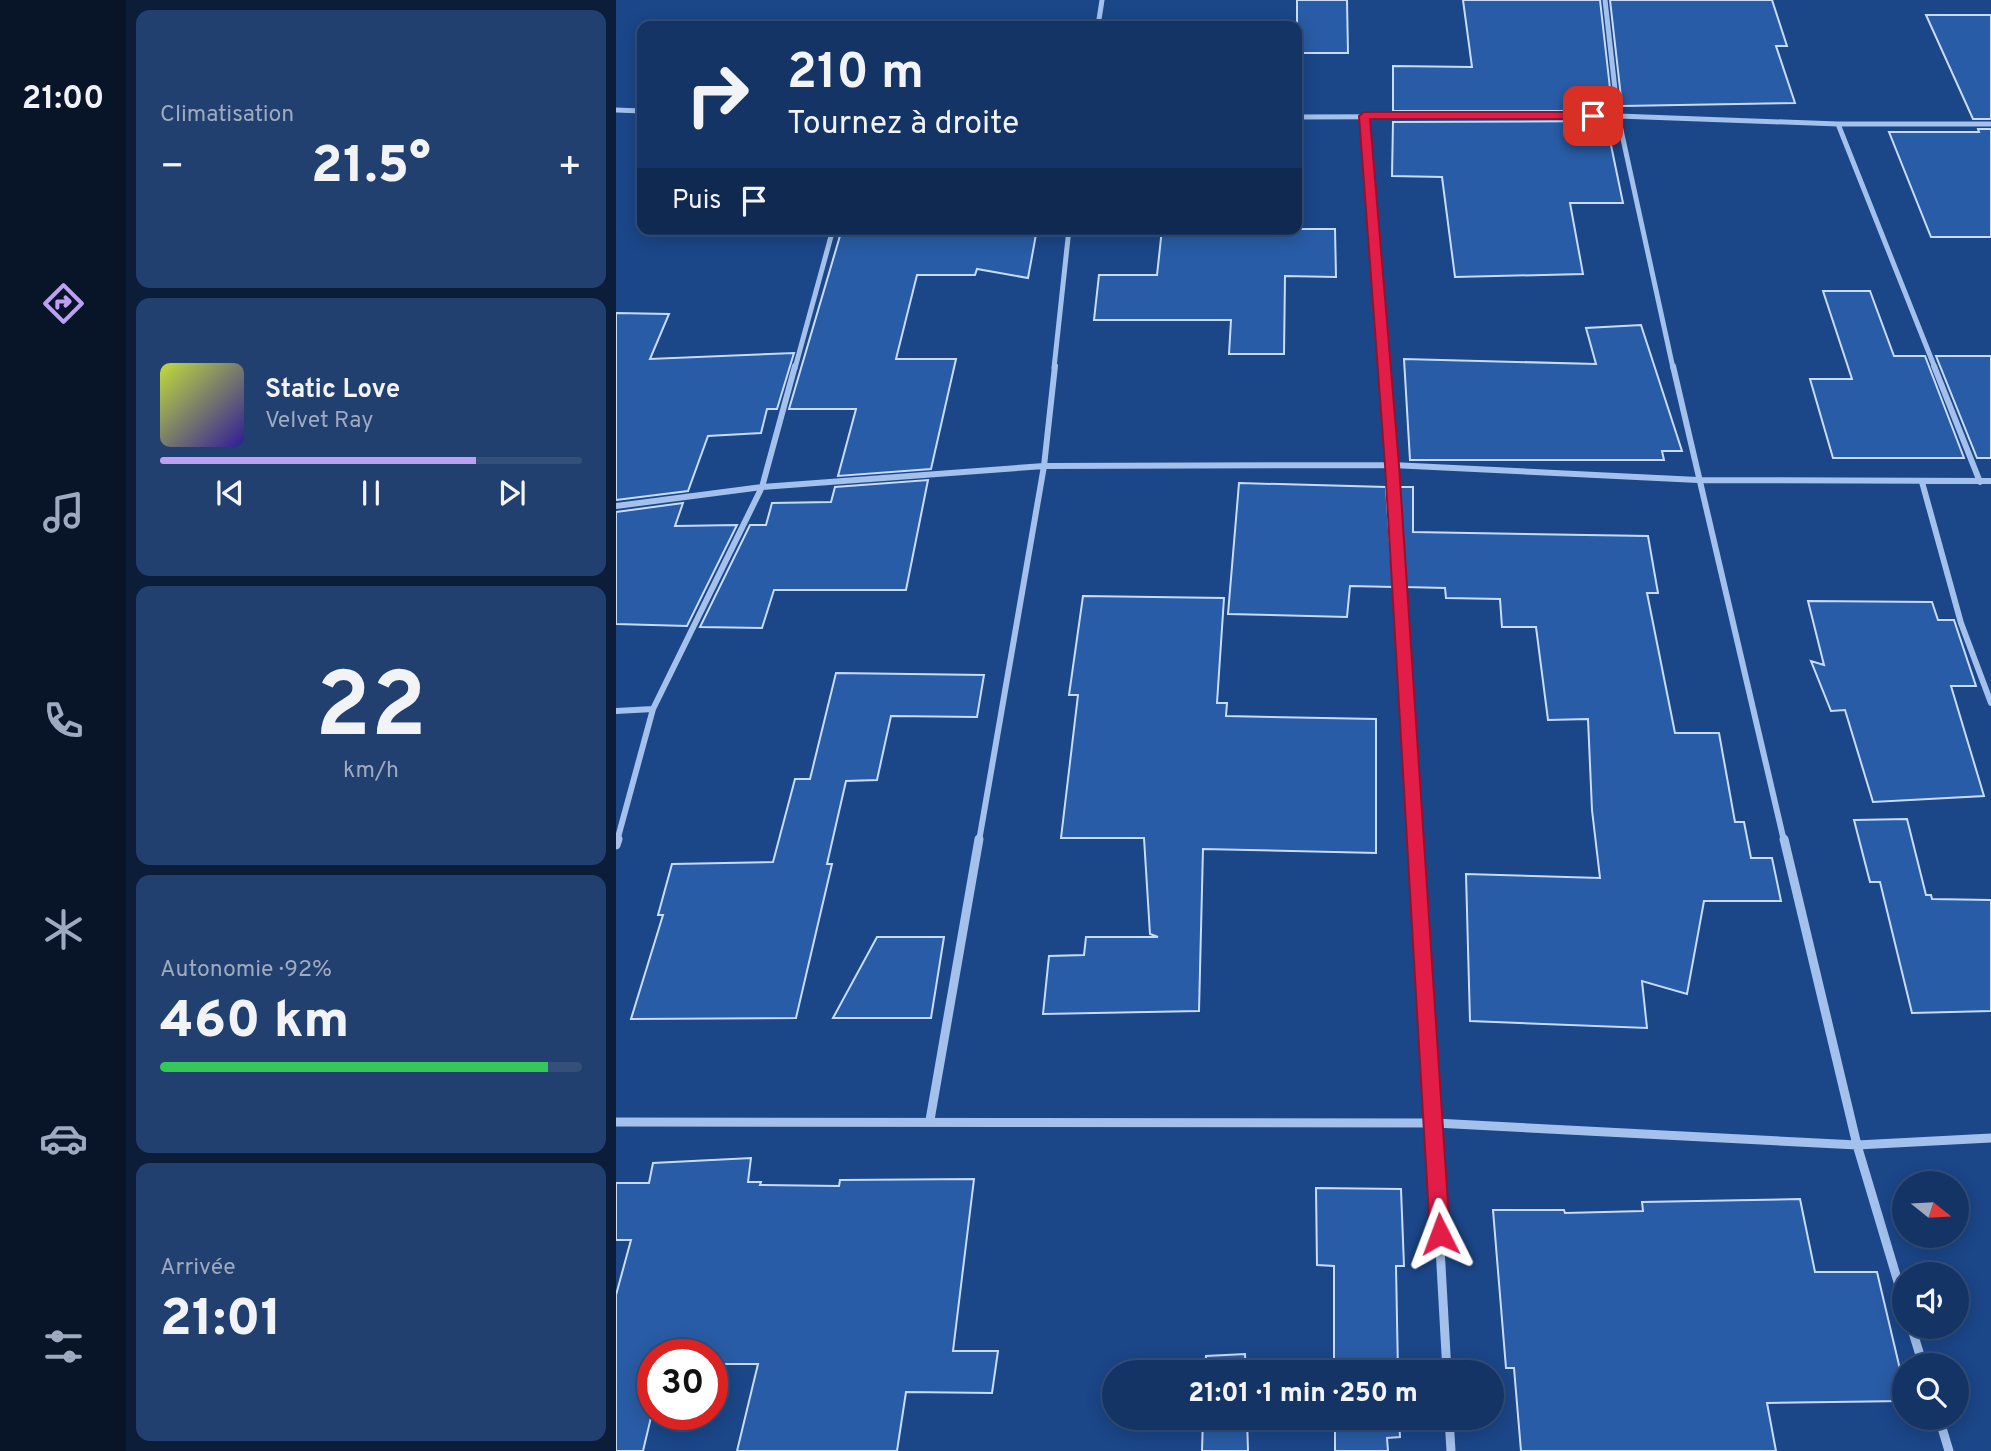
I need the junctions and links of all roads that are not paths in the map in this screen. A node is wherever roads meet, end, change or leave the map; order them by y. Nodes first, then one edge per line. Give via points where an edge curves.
1 (1102, 0) edge
2 (1605, 0) edge
3 (1099, 21) edge
4 (616, 110) edge
5 (637, 111) edge
6 (1364, 116) junction
7 (1618, 116) junction
8 (1302, 117) edge
9 (1838, 124) junction
10 (1991, 124) edge
11 (831, 235) edge
12 (1068, 235) edge
13 (1392, 465) junction
14 (1044, 466) junction
15 (1698, 480) junction
16 (1991, 481) edge
17 (1922, 482) junction
18 (1980, 482) junction
19 (762, 487) junction
20 (616, 506) edge
21 (1991, 703) edge
22 (653, 709) junction
23 (616, 711) edge
24 (616, 845) edge
25 (930, 1120) junction
26 (616, 1122) edge
27 (1435, 1123) junction
28 (1991, 1138) edge
29 (1857, 1145) junction
30 (1892, 1262) edge
31 (1446, 1360) edge
32 (1450, 1430) edge
33 (1943, 1430) edge
34 (1451, 1451) edge
35 (1949, 1451) edge

1 - 3 street
2 - 7 street
4 - 5 street
6 - 7 street
6 - 8 street
6 - 13 street
7 - 9 street
7 - 15 street
9 - 10 street
9 - 18 street
11 - 19 street
12 - 14 street
13 - 14 street
13 - 15 street
13 - 27 street
14 - 19 street
14 - 25 street
15 - 17 street
15 - 29 street
16 - 18 street
17 - 18 street
17 - 21 street via 1961,623
19 - 20 street
19 - 22 street
22 - 23 street
22 - 24 street
25 - 26 street
25 - 27 street
27 - 29 street
27 - 31 street
28 - 29 street
29 - 30 street
32 - 34 street
33 - 35 street

